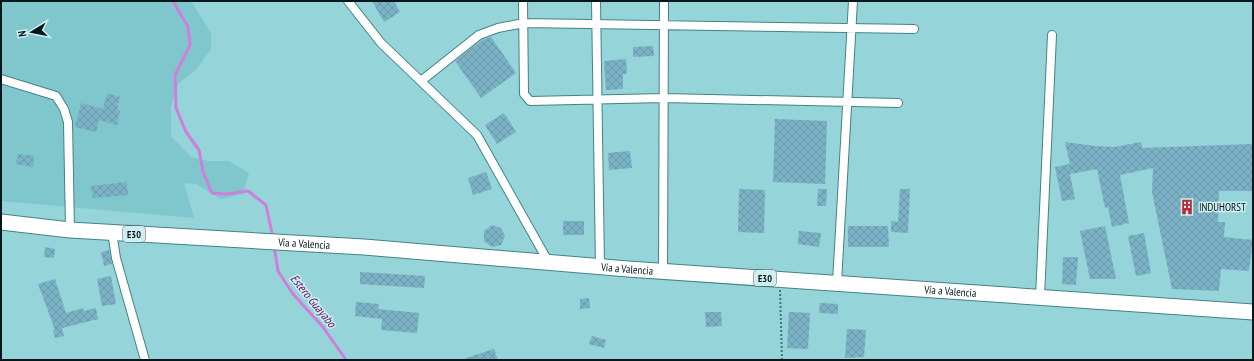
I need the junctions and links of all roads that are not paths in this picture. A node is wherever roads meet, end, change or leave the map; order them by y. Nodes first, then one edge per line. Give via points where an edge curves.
1 (348, 1) edge
2 (523, 1) edge
3 (596, 1) edge
4 (664, 1) edge
5 (853, 1) edge
6 (596, 23) junction
7 (524, 24) junction
8 (665, 24) junction
9 (851, 27) junction
10 (914, 29) dead end
11 (1052, 35) dead end
12 (1, 80) edge
13 (421, 81) junction
14 (664, 98) junction
15 (598, 99) junction
16 (847, 102) junction
17 (898, 103) dead end
18 (1, 222) edge
19 (70, 230) junction
20 (112, 232) junction
21 (549, 263) junction
22 (600, 267) junction
23 (663, 272) junction
24 (837, 283) junction
25 (1040, 297) junction
26 (1253, 312) edge
27 (145, 360) edge

1 - 13 street via 381,43
2 - 7 street
3 - 6 street
4 - 8 street
5 - 9 street
6 - 7 street
6 - 8 street
6 - 15 street
7 - 13 street via 498,28 479,35
7 - 15 street via 524,94 527,100
8 - 9 street
8 - 14 street
9 - 10 street
9 - 16 street
11 - 25 street
12 - 19 street via 56,96 64,109 68,122
13 - 21 street via 477,135
14 - 15 street
14 - 16 street
14 - 23 street
15 - 22 street
16 - 17 street
16 - 24 street
18 - 19 highway, Vía a Valencia / E30
19 - 20 highway, Vía a Valencia / E30
20 - 21 highway, Vía a Valencia / E30 via 364,247
20 - 27 street via 116,258
21 - 22 highway, Vía a Valencia / E30
22 - 23 highway, Vía a Valencia / E30
23 - 24 highway, Vía a Valencia / E30
24 - 25 highway, Vía a Valencia / E30
25 - 26 highway, Vía a Valencia / E30

